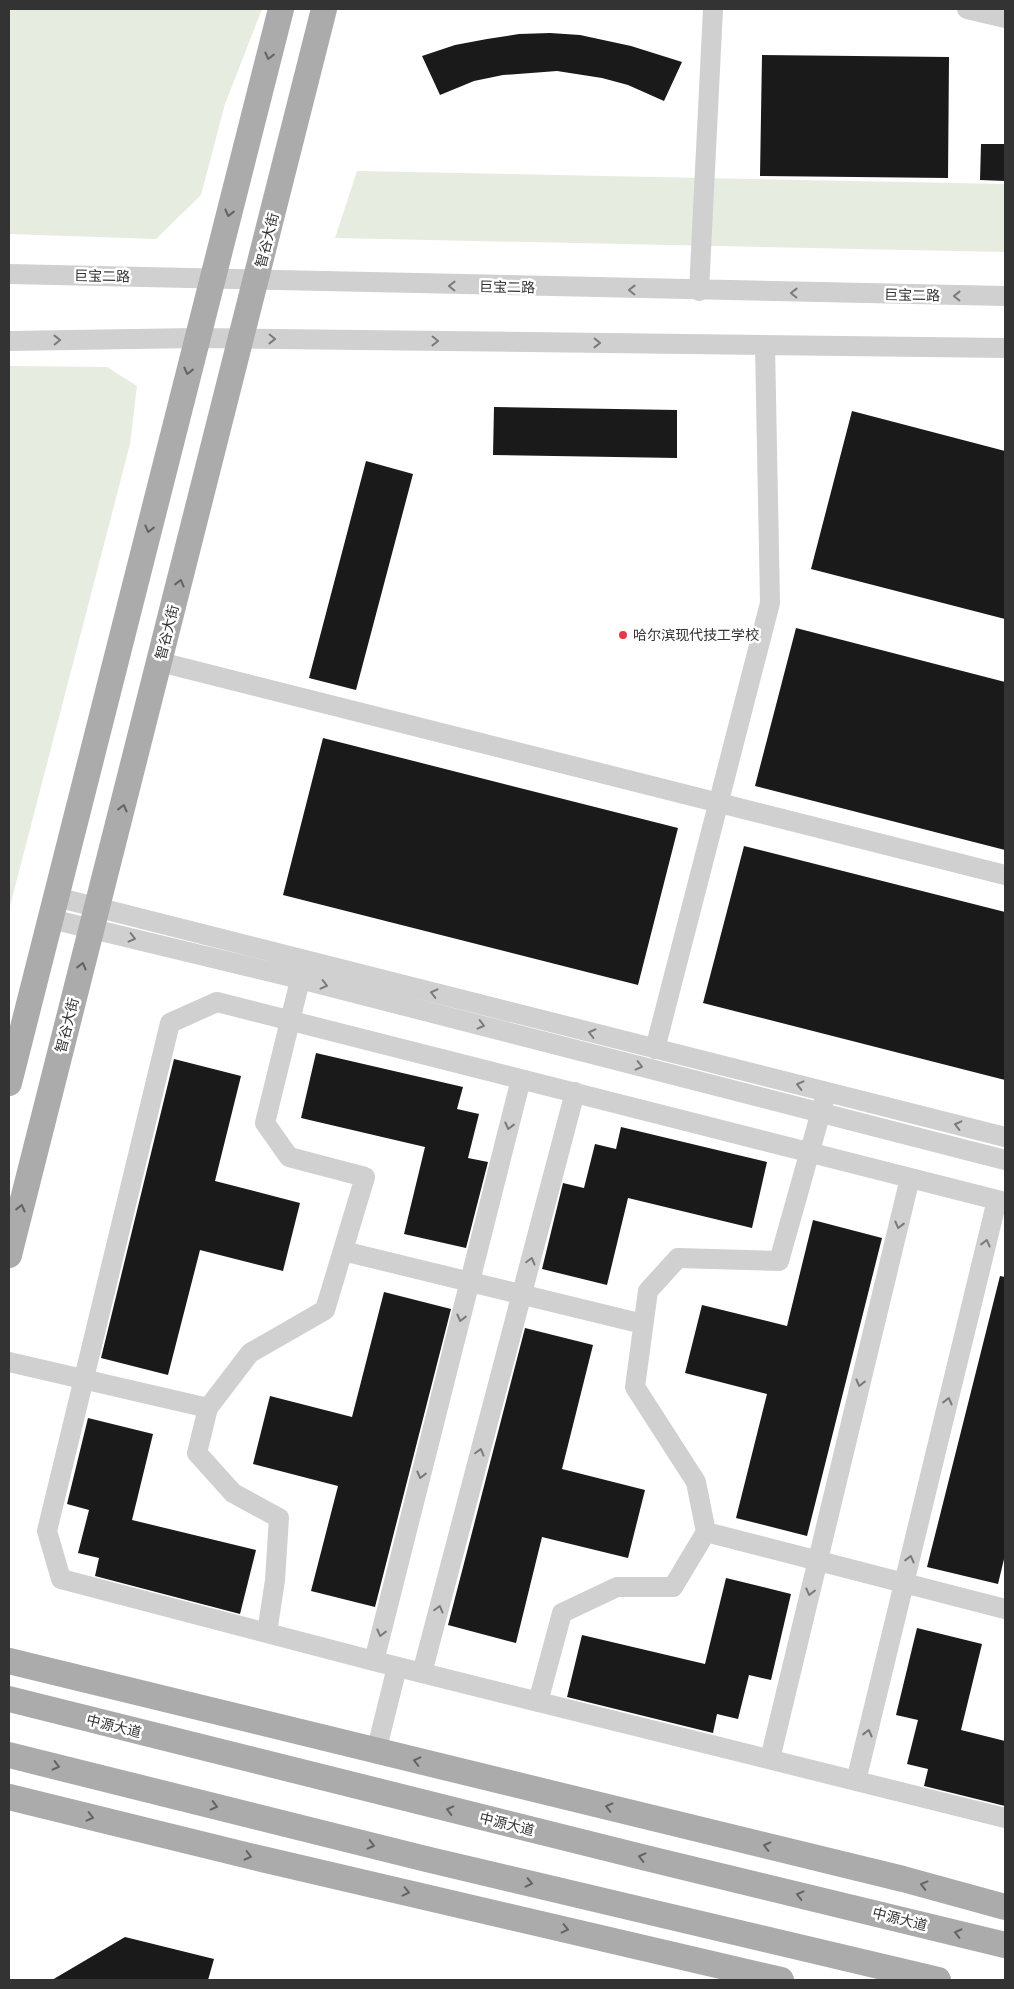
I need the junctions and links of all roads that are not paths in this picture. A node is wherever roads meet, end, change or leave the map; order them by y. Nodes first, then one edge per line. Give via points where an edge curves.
1 (281, 9) edge
2 (324, 9) edge
3 (713, 9) edge
4 (967, 9) edge
5 (1005, 18) edge
6 (9, 274) edge
7 (212, 279) junction
8 (257, 281) junction
9 (699, 291) junction
10 (1005, 296) edge
11 (196, 338) junction
12 (241, 339) junction
13 (9, 341) edge
14 (765, 346) junction
15 (1005, 348) edge
16 (160, 662) junction
17 (718, 802) junction
18 (1005, 875) edge
19 (53, 908) junction
20 (95, 917) junction
21 (303, 970) junction
22 (290, 1020) junction
23 (655, 1049) junction
24 (521, 1079) junction
25 (9, 1083) edge
26 (575, 1092) junction
27 (826, 1092) junction
28 (820, 1112) junction
29 (1005, 1137) edge
30 (810, 1152) junction
31 (1005, 1160) edge
32 (910, 1178) junction
33 (1001, 1201) edge
34 (343, 1251) junction
35 (9, 1255) edge
36 (470, 1282) junction
37 (522, 1295) junction
38 (644, 1324) junction
39 (9, 1362) edge
40 (84, 1379) junction
41 (208, 1408) junction
42 (706, 1532) junction
43 (818, 1561) junction
44 (904, 1583) junction
45 (1005, 1609) edge
46 (267, 1633) junction
47 (9, 1661) edge
48 (374, 1661) junction
49 (396, 1667) junction
50 (422, 1673) junction
51 (9, 1699) edge
52 (538, 1702) junction
53 (378, 1744) dead end
54 (9, 1755) edge
55 (770, 1759) junction
56 (856, 1781) junction
57 (9, 1797) edge
58 (1005, 1818) edge
59 (1005, 1907) edge
60 (1005, 1945) edge
61 (781, 1980) edge
62 (938, 1980) edge

1 -> 7 main road
2 - 8 main road, 智谷大街
3 - 9 street
4 - 5 street
6 - 7 street, 巨宝二路
7 - 8 street, 巨宝二路
7 - 11 main road
9 -> 8 street, 巨宝二路
8 - 12 main road, 智谷大街
10 -> 9 street, 巨宝二路
11 - 12 street
13 -> 11 street
11 -> 19 main road
12 -> 14 street
16 -> 12 main road, 智谷大街
14 - 15 street
14 - 17 street via 770,603
16 - 17 street
20 -> 16 main road, 智谷大街
17 - 18 street
17 - 23 street
19 - 20 street
19 - 25 main road
20 - 21 street
35 -> 20 main road, 智谷大街
21 - 22 street
23 -> 21 street
21 -> 28 street
22 - 24 street
22 - 34 street via 266,1123 289,1157 365,1177
22 - 40 street via 217,1002 170,1023
27 -> 23 street
24 - 26 street
24 -> 36 street
26 - 30 street
37 -> 26 street
27 - 28 street
29 -> 27 street
28 - 30 street
28 - 31 street
30 - 32 street
30 - 38 street via 779,1261 678,1258 648,1291
32 - 33 street
32 -> 43 street
44 -> 33 street
34 - 36 street
34 - 41 street via 325,1310 250,1353
36 - 37 street
36 -> 48 street
37 - 38 street
50 -> 37 street
38 - 42 street via 636,1387 696,1482
39 - 40 street
40 - 41 street
40 - 46 street via 47,1531 61,1579
41 - 46 street via 197,1453 232,1493 280,1518
42 - 43 street
42 - 52 street via 673,1587 617,1587 562,1613
43 - 44 street
43 -> 55 street
44 - 45 street
56 -> 44 street
46 - 48 street
59 -> 47 main road via 903,1879
48 - 49 street
49 - 50 street
49 - 53 street
50 - 52 street
60 -> 51 main road, 中源大道
52 - 55 street
54 -> 62 main road via 426,1859
55 - 56 street
56 - 58 street
57 -> 61 main road

